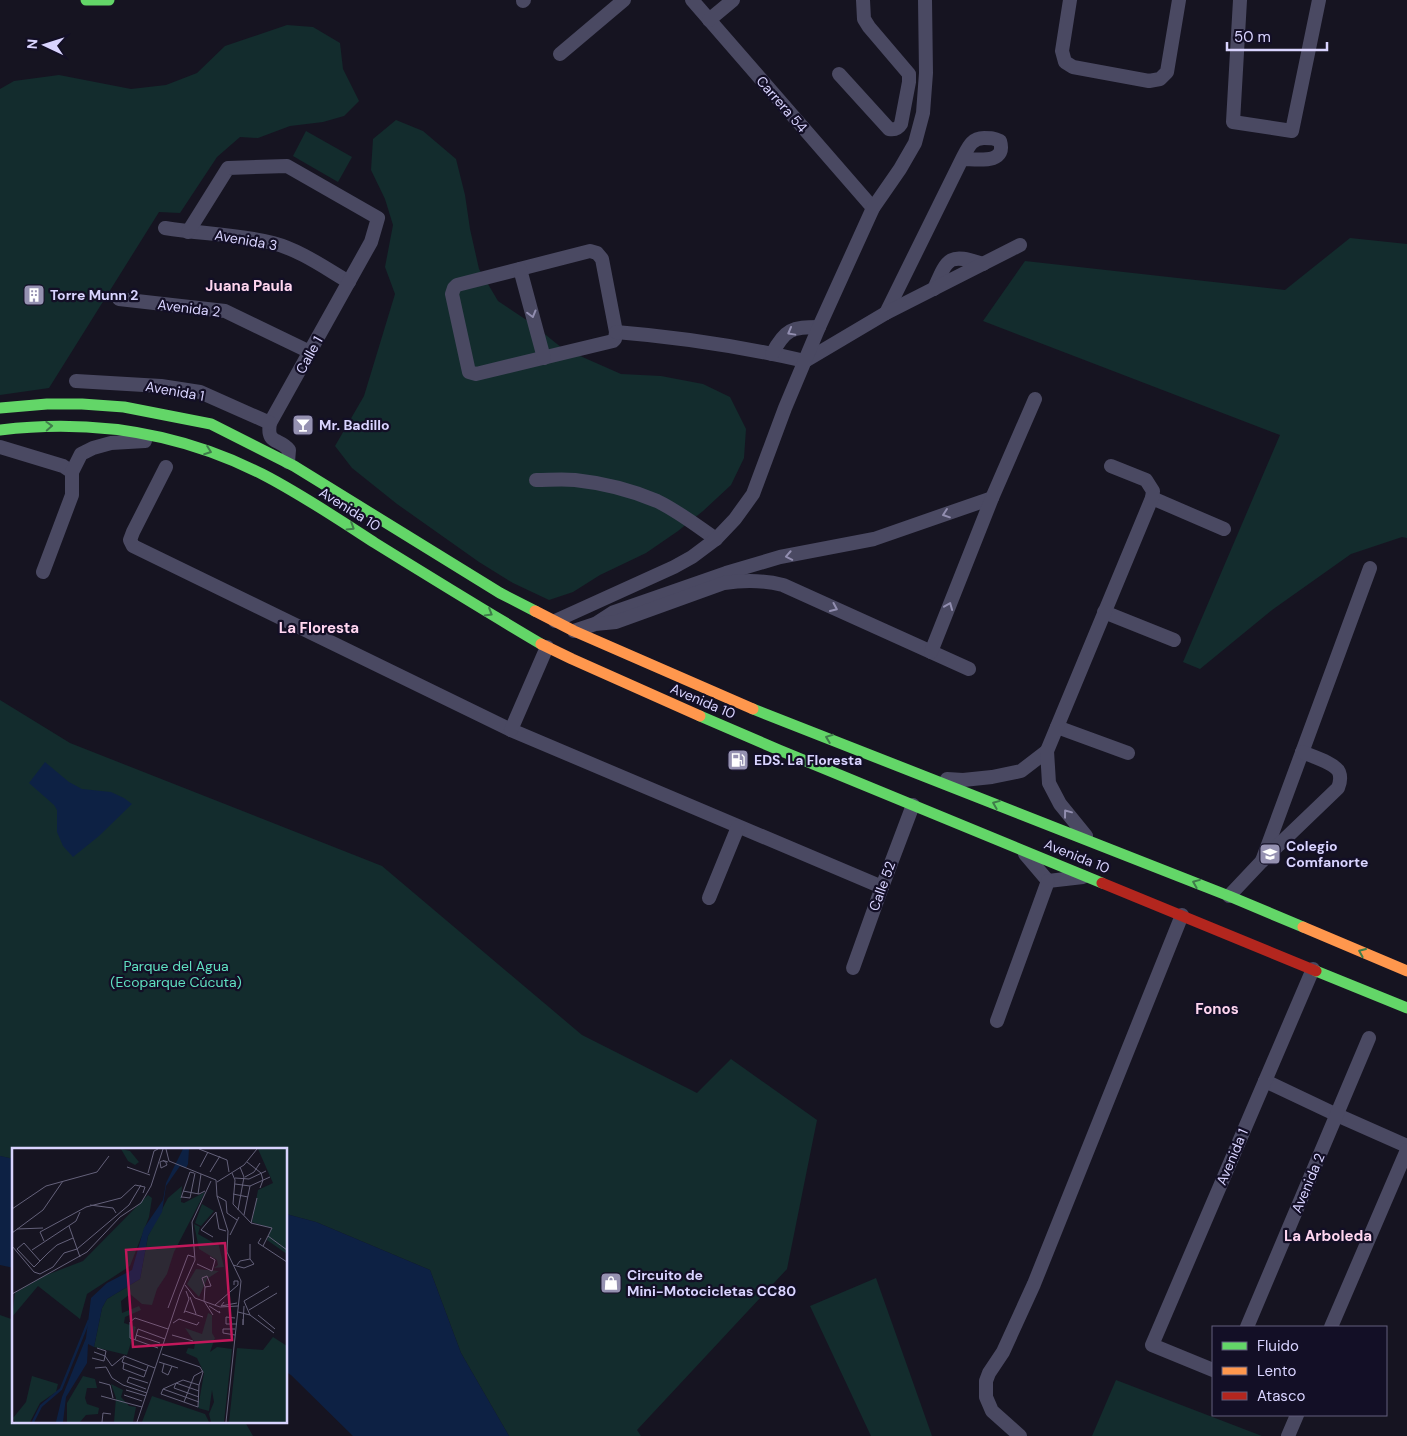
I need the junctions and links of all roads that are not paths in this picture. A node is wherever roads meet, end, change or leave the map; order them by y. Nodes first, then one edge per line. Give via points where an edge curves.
1 (86, 0) edge
2 (109, 0) edge
3 (624, 0) edge
4 (692, 0) edge
5 (733, 0) edge
6 (863, 0) edge
7 (925, 0) edge
8 (1070, 0) edge
9 (1179, 0) edge
10 (1240, 0) edge
11 (1318, 0) edge
12 (709, 20) junction
13 (560, 54) dead end
14 (926, 72) junction
15 (839, 74) dead end
16 (909, 74) junction
17 (962, 159) dead end
18 (873, 208) junction
19 (165, 228) dead end
20 (188, 232) junction
21 (1020, 245) dead end
22 (520, 269) junction
23 (349, 282) junction
24 (119, 299) dead end
25 (886, 313) junction
26 (819, 327) junction
27 (616, 332) junction
28 (310, 352) junction
29 (772, 354) junction
30 (544, 358) junction
31 (805, 361) junction
32 (76, 381) dead end
33 (1035, 399) dead end
34 (0, 408) edge
35 (270, 423) junction
36 (0, 430) edge
37 (168, 439) junction
38 (0, 447) edge
39 (288, 462) junction
40 (1111, 466) dead end
41 (166, 467) dead end
42 (72, 472) junction
43 (536, 480) dead end
44 (992, 498) junction
45 (1152, 498) junction
46 (1224, 528) dead end
47 (716, 539) junction
48 (1370, 568) dead end
49 (43, 572) dead end
50 (1104, 612) junction
51 (555, 622) junction
52 (616, 622) junction
53 (595, 624) junction
54 (574, 631) junction
55 (1174, 640) dead end
56 (546, 647) junction
57 (618, 650) junction
58 (931, 652) junction
59 (969, 669) dead end
60 (1057, 727) junction
61 (510, 730) junction
62 (1046, 752) junction
63 (1302, 752) junction
64 (1128, 753) dead end
65 (934, 779) junction
66 (913, 804) junction
67 (738, 827) junction
68 (1090, 841) junction
69 (1014, 843) junction
70 (1262, 861) junction
71 (1088, 877) junction
72 (1048, 881) junction
73 (882, 886) junction
74 (1229, 896) junction
75 (709, 898) dead end
76 (1182, 915) junction
77 (853, 968) dead end
78 (1313, 969) junction
79 (1407, 971) edge
80 (1407, 1008) edge
81 (997, 1020) dead end
82 (1369, 1038) dead end
83 (1265, 1081) junction
84 (1337, 1115) junction
85 (1407, 1146) edge
86 (1407, 1150) edge
87 (1247, 1326) edge
88 (1332, 1326) edge
89 (1212, 1370) edge
90 (1297, 1416) edge
91 (1020, 1436) edge
92 (1288, 1436) edge

1 - 2 main road
3 - 13 street
4 - 12 street, Carrera 54
5 - 12 street
6 - 16 street via 864,19
7 - 14 street
8 - 9 street via 1062,51 1065,62 1149,81 1160,80 1167,72
10 - 11 street via 1233,122 1292,131
12 - 18 street, Carrera 54
14 - 16 street
14 - 18 street via 923,113 914,143
15 - 16 street via 889,130 894,130 901,124
17 - 25 street
18 - 26 street
19 - 20 street, Avenida 3
20 - 23 street, Avenida 3 via 274,243
20 - 23 street, Calle 1 via 228,168 287,166 378,218 371,242
21 - 25 street
22 - 27 street via 590,251 597,253 602,259
22 -> 30 street
22 - 30 street via 454,288 452,294 468,371 476,374
23 - 28 street, Calle 1
24 - 28 street, Avenida 2 via 225,311
25 - 31 street
26 -> 29 street via 789,331 779,340
26 - 31 street
27 - 29 street
27 - 30 street via 610,343
28 - 35 street, Calle 1
29 - 31 street
31 - 47 street via 753,494
32 - 35 street, Avenida 1 via 161,386 200,392
33 - 44 street
34 - 39 main road, Avenida 10 via 82,404 165,414 211,424
35 - 39 street via 270,436 289,450
36 -> 37 main road, Avenida 10 via 70,425 118,429
37 - 42 street via 110,443 92,448 81,454
37 -> 56 main road, Avenida 10 via 204,449 287,487
38 - 42 street via 63,466
39 - 51 main road, Avenida 10 via 500,593
40 - 45 street via 1146,480 1153,491
41 - 61 street via 133,532 130,540 133,546
42 - 49 street via 72,495
43 - 47 street via 584,481 633,492 659,502
44 -> 53 street via 874,539 780,558 726,573 614,612
58 -> 44 street
45 - 46 street
45 - 50 street
47 - 51 street via 692,558
48 - 63 street
50 - 55 street
50 - 60 street
51 - 54 main road, Avenida 10
52 - 53 street
52 - 57 street via 612,636
52 -> 58 street via 724,583 756,580 783,585
53 - 54 street
54 - 57 main road, Avenida 10
56 - 61 street
56 - 66 main road, Avenida 10 via 689,712
65 -> 57 main road, Avenida 10 via 752,708
58 - 59 street
60 - 62 street
60 - 64 street
61 - 67 street
62 - 65 street via 1020,771 964,780
68 -> 62 street via 1060,804 1049,784
63 - 70 street
63 - 70 street via 1335,767 1339,772 1338,788
68 -> 65 main road, Avenida 10 via 1020,818
66 - 69 main road, Avenida 10
66 - 73 street, Calle 52
67 - 73 street
67 - 75 street
74 -> 68 main road, Avenida 10
69 - 71 main road, Avenida 10
69 - 72 street
70 - 74 street
71 - 72 street
71 - 76 main road, Avenida 10
72 - 81 street
73 - 77 street, Calle 52
79 -> 74 main road, Avenida 10
76 - 78 main road, Avenida 10
76 - 91 street via 1041,1268 1016,1326 986,1381 986,1397 992,1411
78 - 80 main road, Avenida 10
78 - 83 street, Avenida 1
82 - 84 street, Avenida 2
83 - 84 street
83 - 89 street, Avenida 1 via 1152,1345
84 - 85 street
84 - 87 street, Avenida 2
86 - 88 street
90 - 92 street

